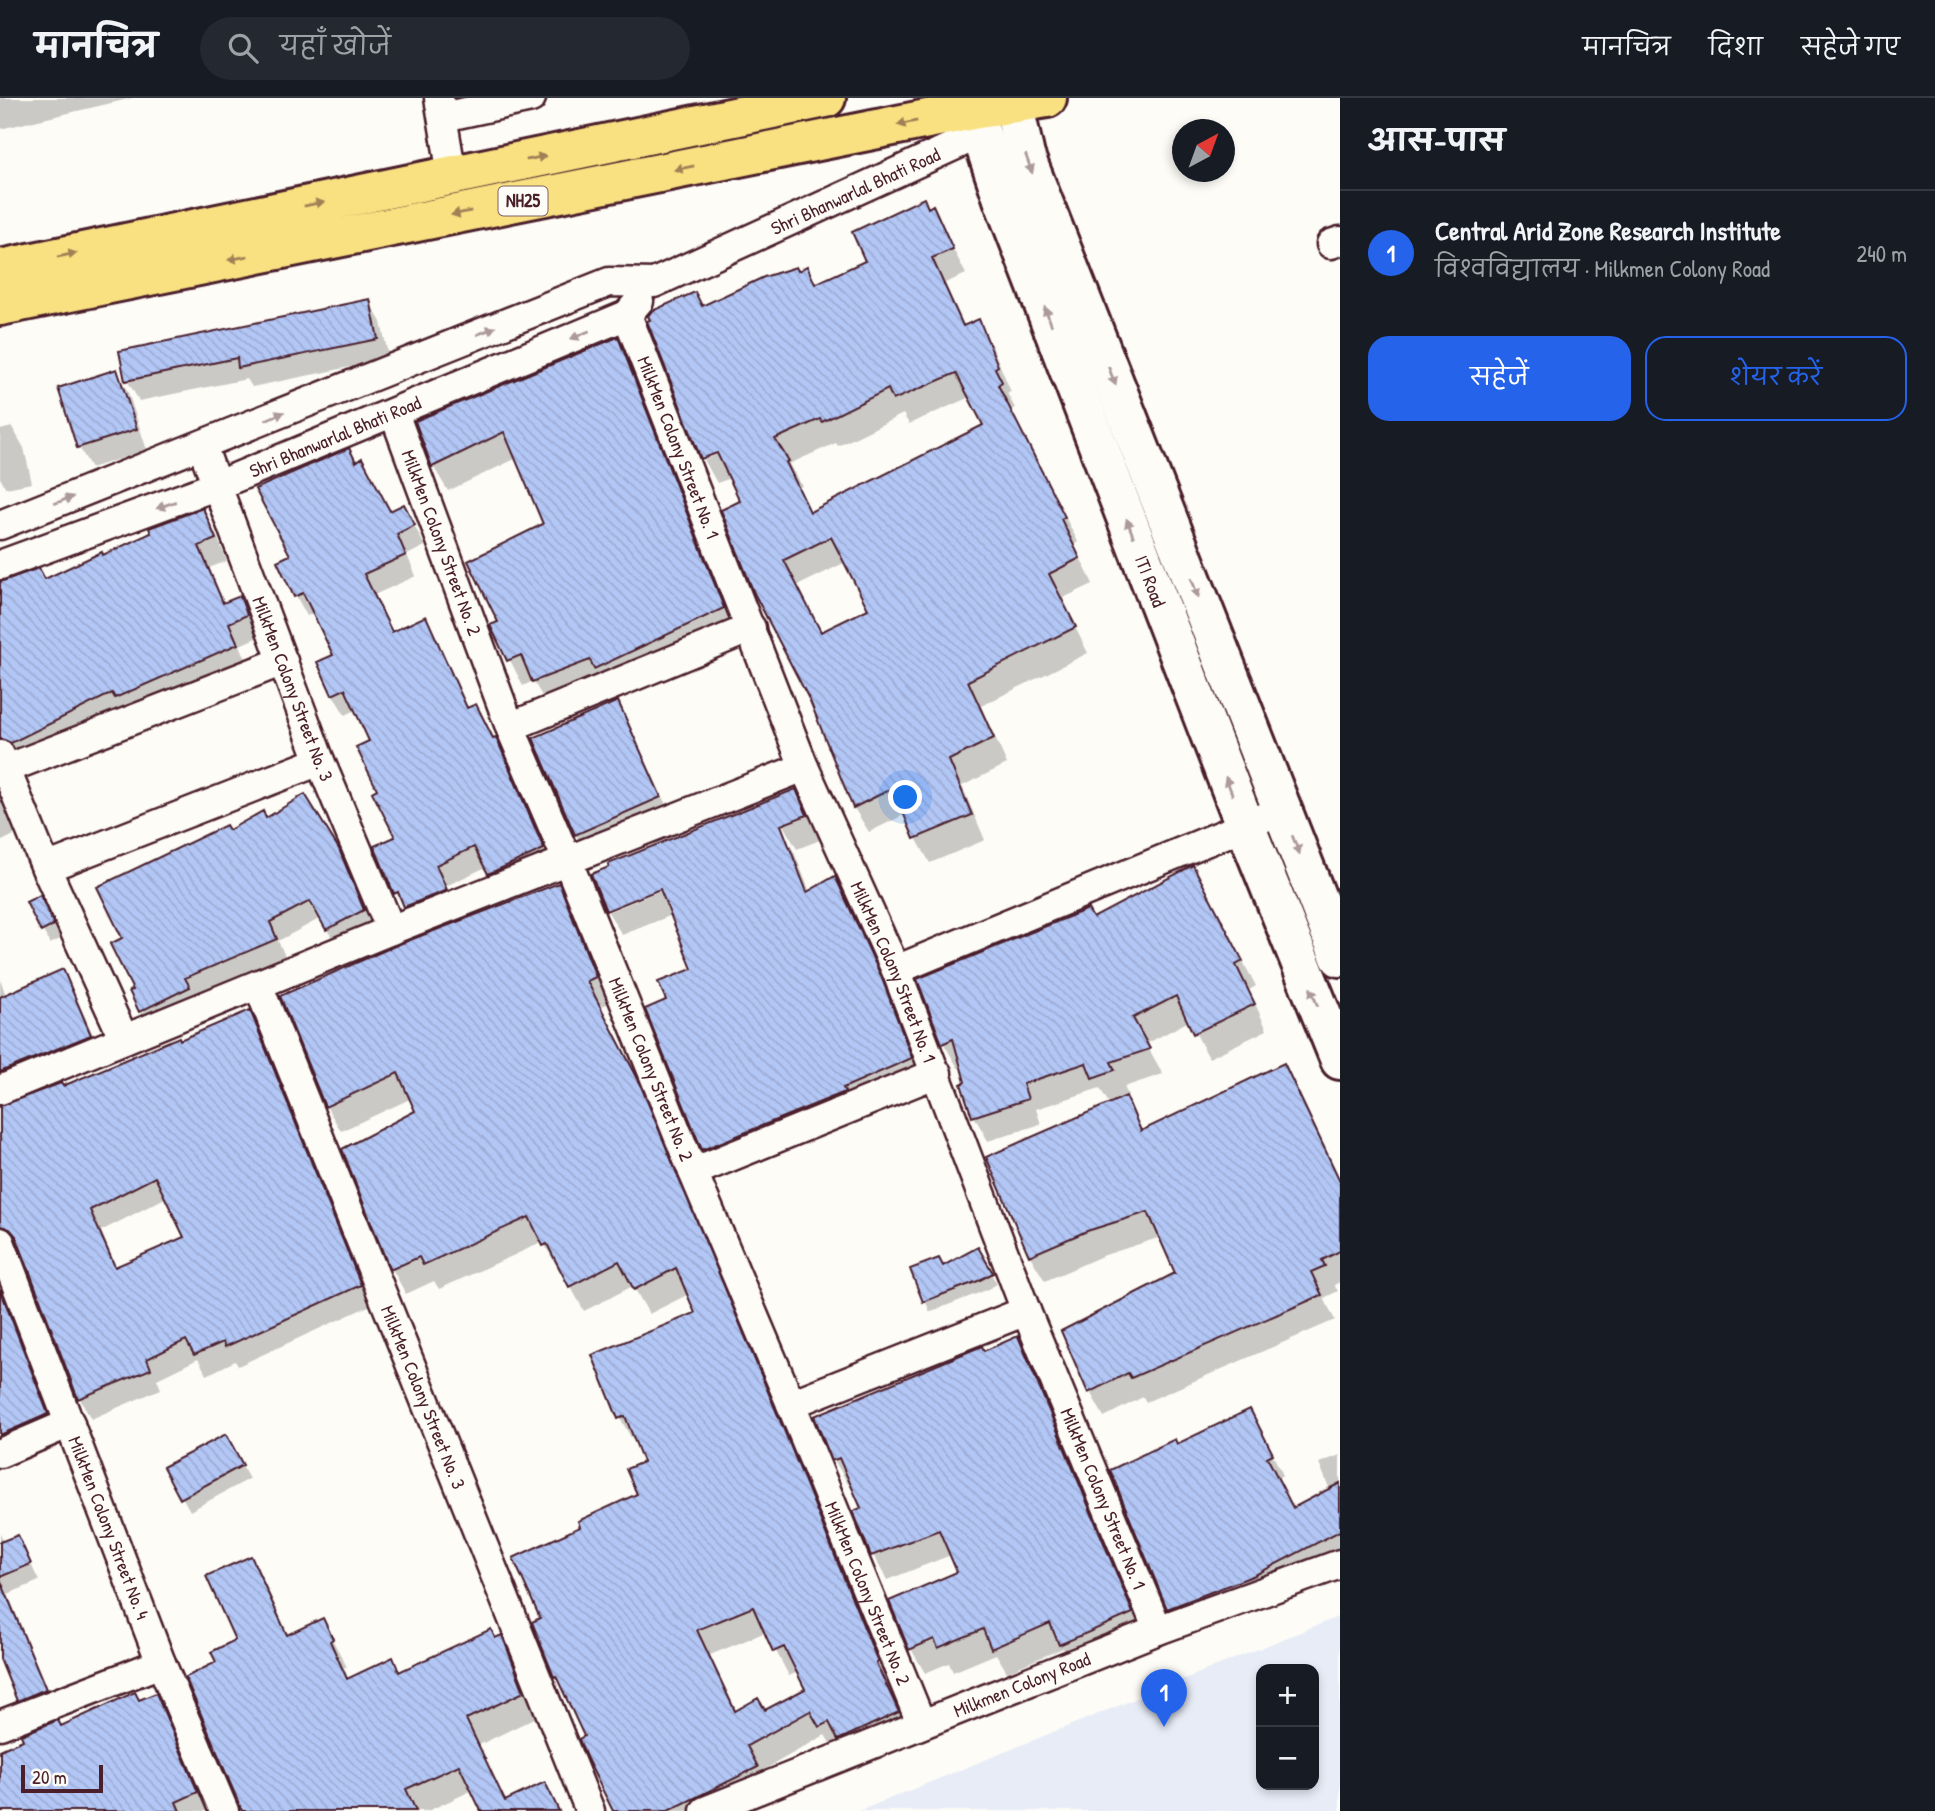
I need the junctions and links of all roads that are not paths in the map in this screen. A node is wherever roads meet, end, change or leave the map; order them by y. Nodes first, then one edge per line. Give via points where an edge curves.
1 (531, 98) edge
2 (826, 98) edge
3 (1024, 99) edge
4 (974, 114) edge
5 (445, 135) edge
6 (0, 269) edge
7 (654, 282) junction
8 (0, 306) edge
9 (627, 315) junction
10 (394, 413) junction
11 (202, 446) junction
12 (218, 485) junction
13 (0, 525) edge
14 (0, 565) edge
15 (751, 628) junction
16 (283, 661) junction
17 (510, 727) junction
18 (320, 761) junction
19 (3, 762) edge
20 (804, 767) junction
21 (1282, 810) junction
22 (1245, 825) junction
23 (568, 862) junction
24 (46, 868) junction
25 (391, 930) junction
26 (1340, 957) edge
27 (896, 970) junction
28 (258, 985) junction
29 (124, 1039) junction
30 (1340, 1060) edge
31 (937, 1073) junction
32 (0, 1090) edge
33 (693, 1172) junction
34 (0, 1242) edge
35 (1026, 1311) junction
36 (791, 1404) junction
37 (70, 1423) junction
38 (0, 1454) edge
39 (1340, 1564) edge
40 (1158, 1630) junction
41 (161, 1663) junction
42 (921, 1723) junction
43 (0, 1725) edge
44 (224, 1811) edge
45 (590, 1811) edge
46 (705, 1811) edge

1 - 5 street
5 -> 2 main road, NH25
3 - 4 main road, NH25
3 -> 21 street, ITI Road via 1025,156
4 - 7 street, Shri Bhanwarlal Bhati Road
4 -> 8 main road, NH25
22 -> 4 street, ITI Road
6 -> 5 main road, NH25
7 - 9 street, Shri Bhanwarlal Bhati Road
11 -> 7 street, Shri Bhanwarlal Bhati Road via 609,282
9 -> 10 street, Shri Bhanwarlal Bhati Road
9 - 15 street, MilkMen Colony Street No. 1
10 - 12 street, Shri Bhanwarlal Bhati Road
10 - 17 street, MilkMen Colony Street No. 2
11 - 12 street, MilkMen Colony Street No. 3
13 -> 11 street, Shri Bhanwarlal Bhati Road
12 -> 14 street, Shri Bhanwarlal Bhati Road
12 - 16 street, MilkMen Colony Street No. 3
15 - 17 street
15 - 20 street, MilkMen Colony Street No. 1
16 - 18 street, MilkMen Colony Street No. 3
16 - 19 street
17 - 23 street, MilkMen Colony Street No. 2
18 - 24 street
18 - 25 street, MilkMen Colony Street No. 3
19 - 24 street
20 - 23 street
20 - 27 street, MilkMen Colony Street No. 1
21 - 22 street
21 -> 26 street, ITI Road
22 - 27 street
30 -> 22 street, ITI Road
23 - 25 street
23 - 33 street, MilkMen Colony Street No. 2
24 - 29 street
25 - 28 street
27 - 31 street, MilkMen Colony Street No. 1
28 - 29 street
28 - 45 street, MilkMen Colony Street No. 3
29 - 32 street
31 - 33 street
31 - 35 street, MilkMen Colony Street No. 1
33 - 36 street, MilkMen Colony Street No. 2
34 - 37 street, MilkMen Colony Street No. 4
35 - 36 street
35 - 40 street, MilkMen Colony Street No. 1
36 - 42 street, MilkMen Colony Street No. 2
37 - 38 street
37 - 41 street, MilkMen Colony Street No. 4
39 - 40 street, Milkmen Colony Road
40 - 42 street, Milkmen Colony Road
41 - 43 street
41 - 44 street, MilkMen Colony Street No. 4
42 - 46 street, Milkmen Colony Road

